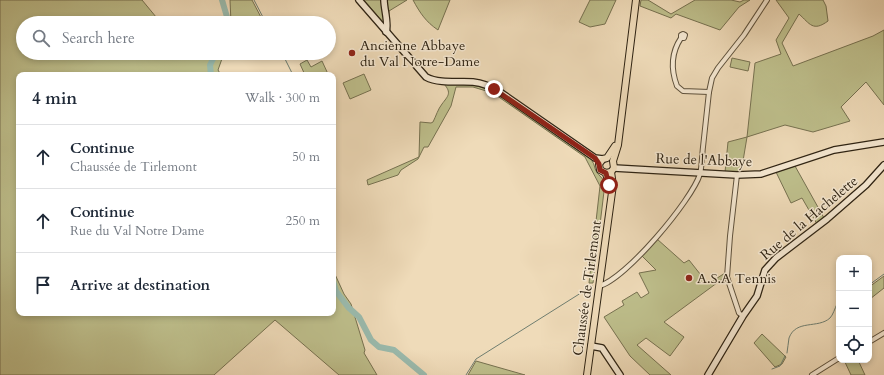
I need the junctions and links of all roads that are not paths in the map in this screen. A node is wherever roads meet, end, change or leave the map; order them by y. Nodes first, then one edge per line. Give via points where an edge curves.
1 (359, 0) edge
2 (384, 0) edge
3 (636, 0) edge
4 (767, 0) edge
5 (386, 32) junction
6 (681, 38) dead end
7 (709, 92) junction
8 (884, 142) edge
9 (605, 161) junction
10 (884, 165) edge
11 (610, 171) junction
12 (700, 174) junction
13 (737, 176) junction
14 (599, 286) junction
15 (743, 316) junction
16 (884, 333) edge
17 (872, 340) edge
18 (591, 346) junction
19 (836, 360) edge
20 (587, 375) edge
21 (620, 375) edge
22 (708, 375) edge
23 (812, 375) edge

1 - 5 street
2 - 5 street via 388,28
3 - 9 main road, Chaussée de Tirlemont via 618,145
4 - 7 street via 718,68 712,78
5 - 9 street via 426,77 478,83 494,89 595,158
6 - 7 street via 672,58 677,86 683,91
7 - 12 street
8 - 13 street, Rue de l'Abbaye via 834,150 761,174
9 - 11 main road, Chaussée de Tirlemont
9 - 11 main road, Chaussée de Tirlemont via 600,170
10 - 15 street, Rue de la Hachelette via 866,185 827,219 776,258 765,270 757,296
11 - 12 street, Rue de l'Abbaye
11 - 14 main road, Chaussée de Tirlemont via 610,204
12 - 13 street, Rue de l'Abbaye
12 - 14 street via 675,215 642,252 627,268
13 - 15 street via 727,277 739,313
14 - 18 main road, Chaussée de Tirlemont
15 - 22 street, Rue de la Hachelette
16 - 17 street
18 - 20 main road, Chaussée de Tirlemont
18 - 21 street via 602,348
19 - 23 street

